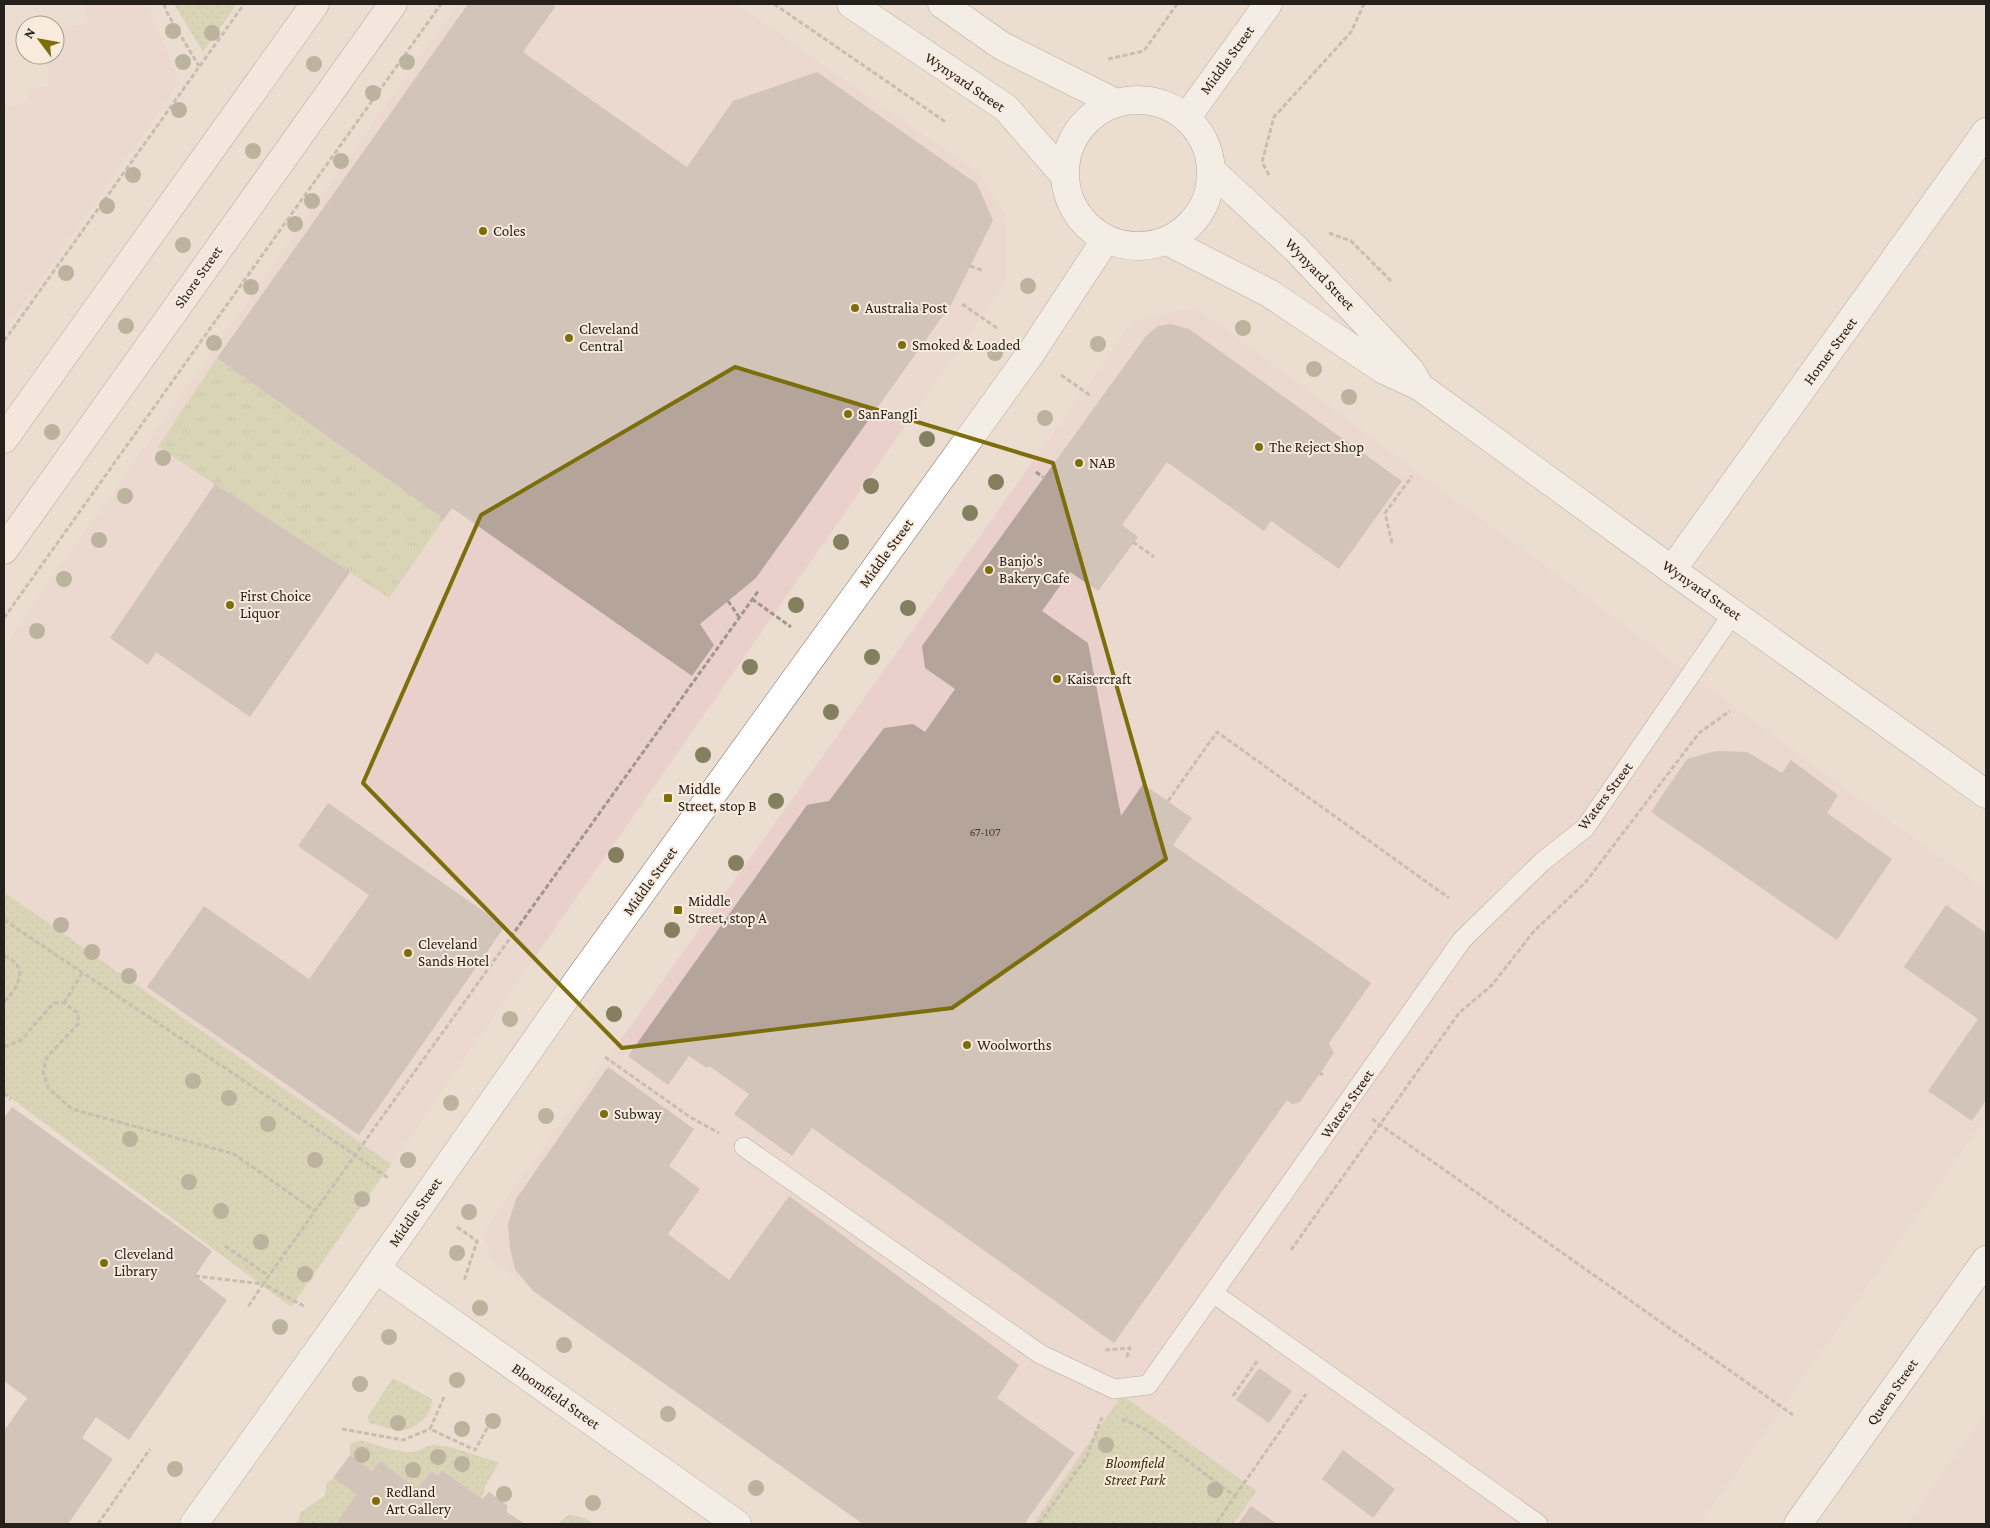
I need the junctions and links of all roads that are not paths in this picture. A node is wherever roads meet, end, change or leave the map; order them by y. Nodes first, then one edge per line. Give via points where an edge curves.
1 (315, 4) edge
2 (392, 4) edge
3 (851, 4) edge
4 (942, 4) edge
5 (1268, 4) edge
6 (1116, 103) junction
7 (1187, 117) junction
8 (1986, 132) edge
9 (1211, 170) junction
10 (1065, 176) junction
11 (1106, 239) junction
12 (1167, 240) junction
13 (1419, 386) junction
14 (4, 439) edge
15 (4, 550) edge
16 (1672, 570) junction
17 (1734, 612) junction
18 (1986, 794) edge
19 (744, 1147) road end
20 (1986, 1260) edge
21 (376, 1269) junction
22 (1213, 1293) junction
23 (194, 1524) edge
24 (737, 1524) edge
25 (1538, 1524) edge
26 (1798, 1524) edge

1 - 14 main road
2 - 15 main road, Shore Street
3 - 10 street, Wynyard Street via 1006,108
4 - 6 street via 1002,46
5 - 7 street, Middle Street
6 - 7 street via 1141,99 1165,104
6 - 10 street via 1095,114 1078,131 1068,152
7 - 9 street via 1200,132 1208,150
8 - 16 street, Homer Street
9 - 12 street via 1209,192 1200,212 1185,229
9 - 13 street, Wynyard Street via 1296,248 1410,370
10 - 11 street via 1068,195 1077,213
11 - 12 street via 1146,246
11 - 21 street, Middle Street via 1031,353 582,975
12 - 13 street, Wynyard Street via 1269,293 1384,370
13 - 16 street, Wynyard Street
16 - 17 street, Wynyard Street
17 - 18 street, Wynyard Street
17 - 22 lane, Waters Street via 1585,828 1542,862 1462,940
19 - 22 lane, Waters Street via 1040,1354 1114,1389 1148,1385
20 - 26 street, Queen Street
21 - 23 street, Middle Street
21 - 24 street, Bloomfield Street
22 - 25 lane

